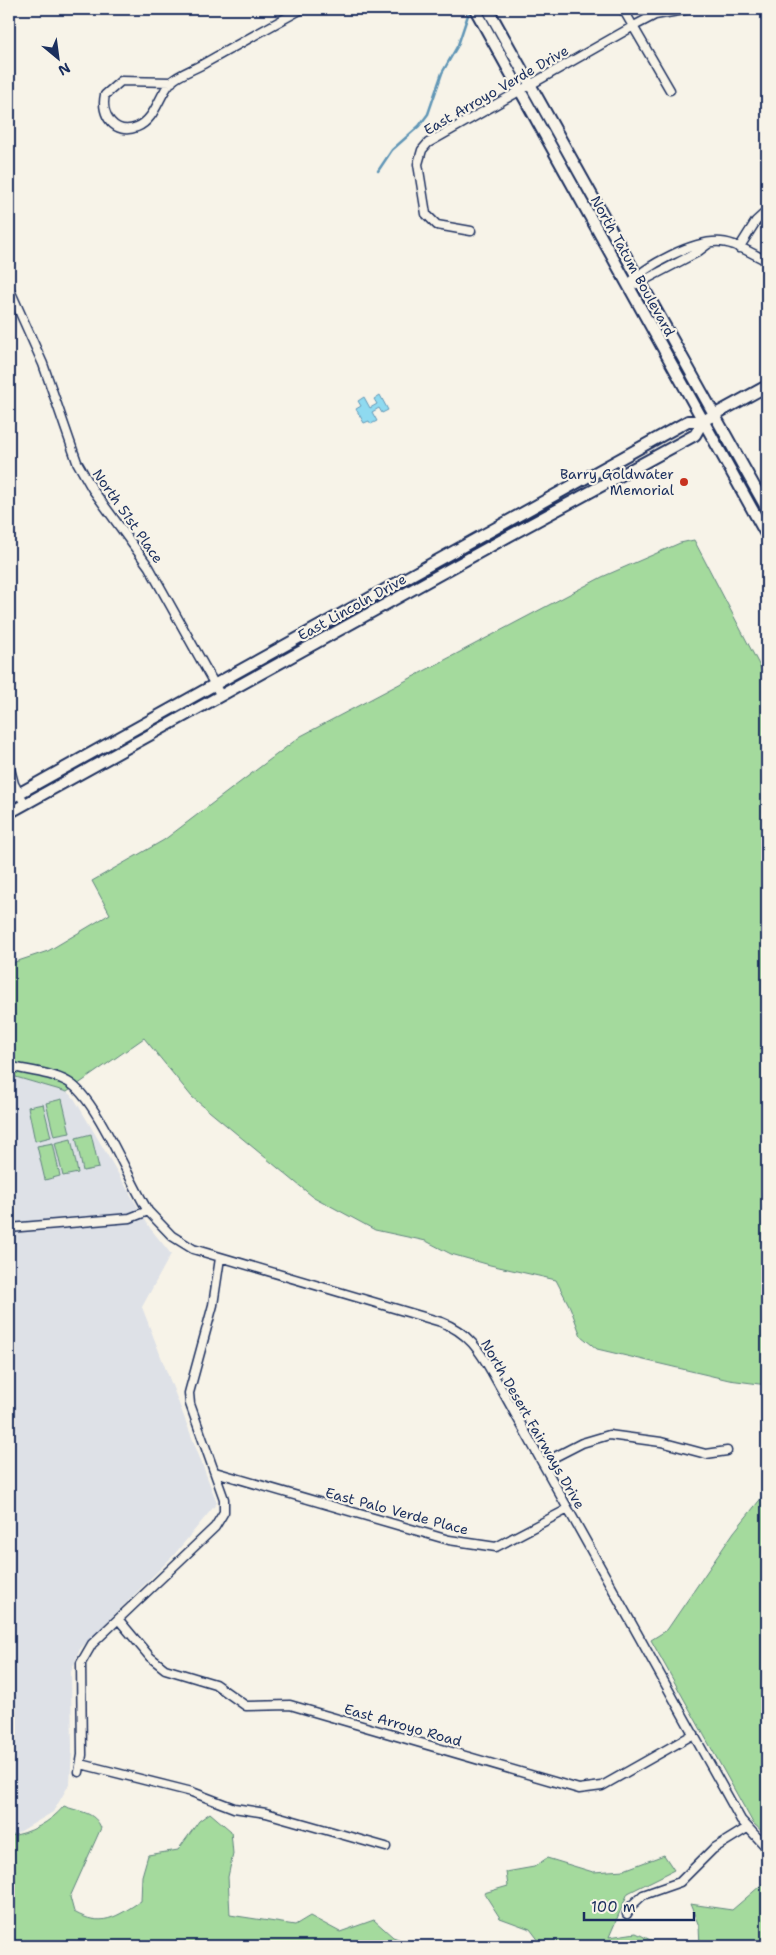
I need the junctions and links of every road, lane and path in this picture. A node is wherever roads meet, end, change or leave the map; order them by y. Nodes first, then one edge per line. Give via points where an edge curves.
1 (302, 9) edge
2 (475, 9) edge
3 (488, 9) edge
4 (623, 9) edge
5 (690, 9) edge
6 (632, 27) junction
7 (172, 82) junction
8 (530, 84) junction
9 (520, 90) junction
10 (670, 90) dead end
11 (767, 211) edge
12 (471, 231) dead end
13 (739, 248) junction
14 (767, 261) edge
15 (639, 279) junction
16 (628, 285) junction
17 (9, 288) edge
18 (767, 386) edge
19 (714, 415) junction
20 (703, 421) junction
21 (767, 510) edge
22 (767, 536) edge
23 (215, 685) junction
24 (221, 696) junction
25 (9, 765) edge
26 (19, 794) junction
27 (9, 799) edge
28 (25, 804) junction
29 (9, 813) edge
30 (9, 1066) edge
31 (148, 1211) junction
32 (9, 1228) edge
33 (220, 1258) junction
34 (726, 1452) dead end
35 (543, 1463) junction
36 (215, 1472) junction
37 (568, 1509) junction
38 (119, 1620) junction
39 (694, 1734) junction
40 (80, 1764) junction
41 (79, 1772) dead end
42 (747, 1828) junction
43 (386, 1847) dead end
44 (767, 1848) edge
45 (627, 1914) dead end

1 - 7 street
2 - 9 main road, North Tatum Boulevard
3 - 8 main road, North Tatum Boulevard
4 - 6 street
5 - 6 street, East Arroyo Verde Drive via 655,15
6 - 8 street, East Arroyo Verde Drive
6 - 10 street
7 - 7 street via 121,81 105,95 105,112 109,121 127,130 145,122
8 - 9 street, East Arroyo Verde Drive
8 - 15 main road, North Tatum Boulevard
9 - 12 street, East Arroyo Verde Drive via 435,137 419,157 424,203 430,221
9 - 16 main road, North Tatum Boulevard
11 - 13 street via 756,221
13 - 14 street
13 - 15 street via 710,242 696,253
15 - 16 street
15 - 19 main road, North Tatum Boulevard
16 - 20 main road, North Tatum Boulevard
17 - 23 street, North 51st Place via 44,364 77,462 93,490 149,567
18 - 19 main road, East Lincoln Drive
19 - 20 main road, East Lincoln Drive
19 - 21 main road, North Tatum Boulevard
20 - 22 main road, North Tatum Boulevard
20 - 23 main road, East Lincoln Drive via 688,421
20 - 24 main road, East Lincoln Drive via 694,435
23 - 24 street, North 51st Place
23 - 26 main road, East Lincoln Drive
24 - 28 main road, East Lincoln Drive
25 - 26 street
26 - 27 main road, East Lincoln Drive
26 - 28 street
28 - 29 main road, East Lincoln Drive
30 - 31 street, North Desert Fairways Drive via 58,1078 80,1091 92,1107
31 - 32 street via 130,1218
31 - 33 street, North Desert Fairways Drive via 183,1243
33 - 35 street, North Desert Fairways Drive via 456,1328 479,1349
33 - 36 street via 213,1305 189,1393
34 - 35 street via 706,1454 661,1442 609,1435 582,1443
35 - 37 street, North Desert Fairways Drive
36 - 37 street, East Palo Verde Place via 449,1540 496,1547
36 - 38 street via 224,1499 220,1522
37 - 39 street, North Desert Fairways Drive
38 - 39 street, East Arroyo Road via 159,1665 215,1684 246,1706 290,1705 579,1789 602,1786
38 - 40 street via 92,1644 82,1658
39 - 42 street, North Desert Fairways Drive
40 - 41 street
40 - 43 street
42 - 44 street, North Desert Fairways Drive
42 - 45 street via 714,1849 680,1882 643,1895

